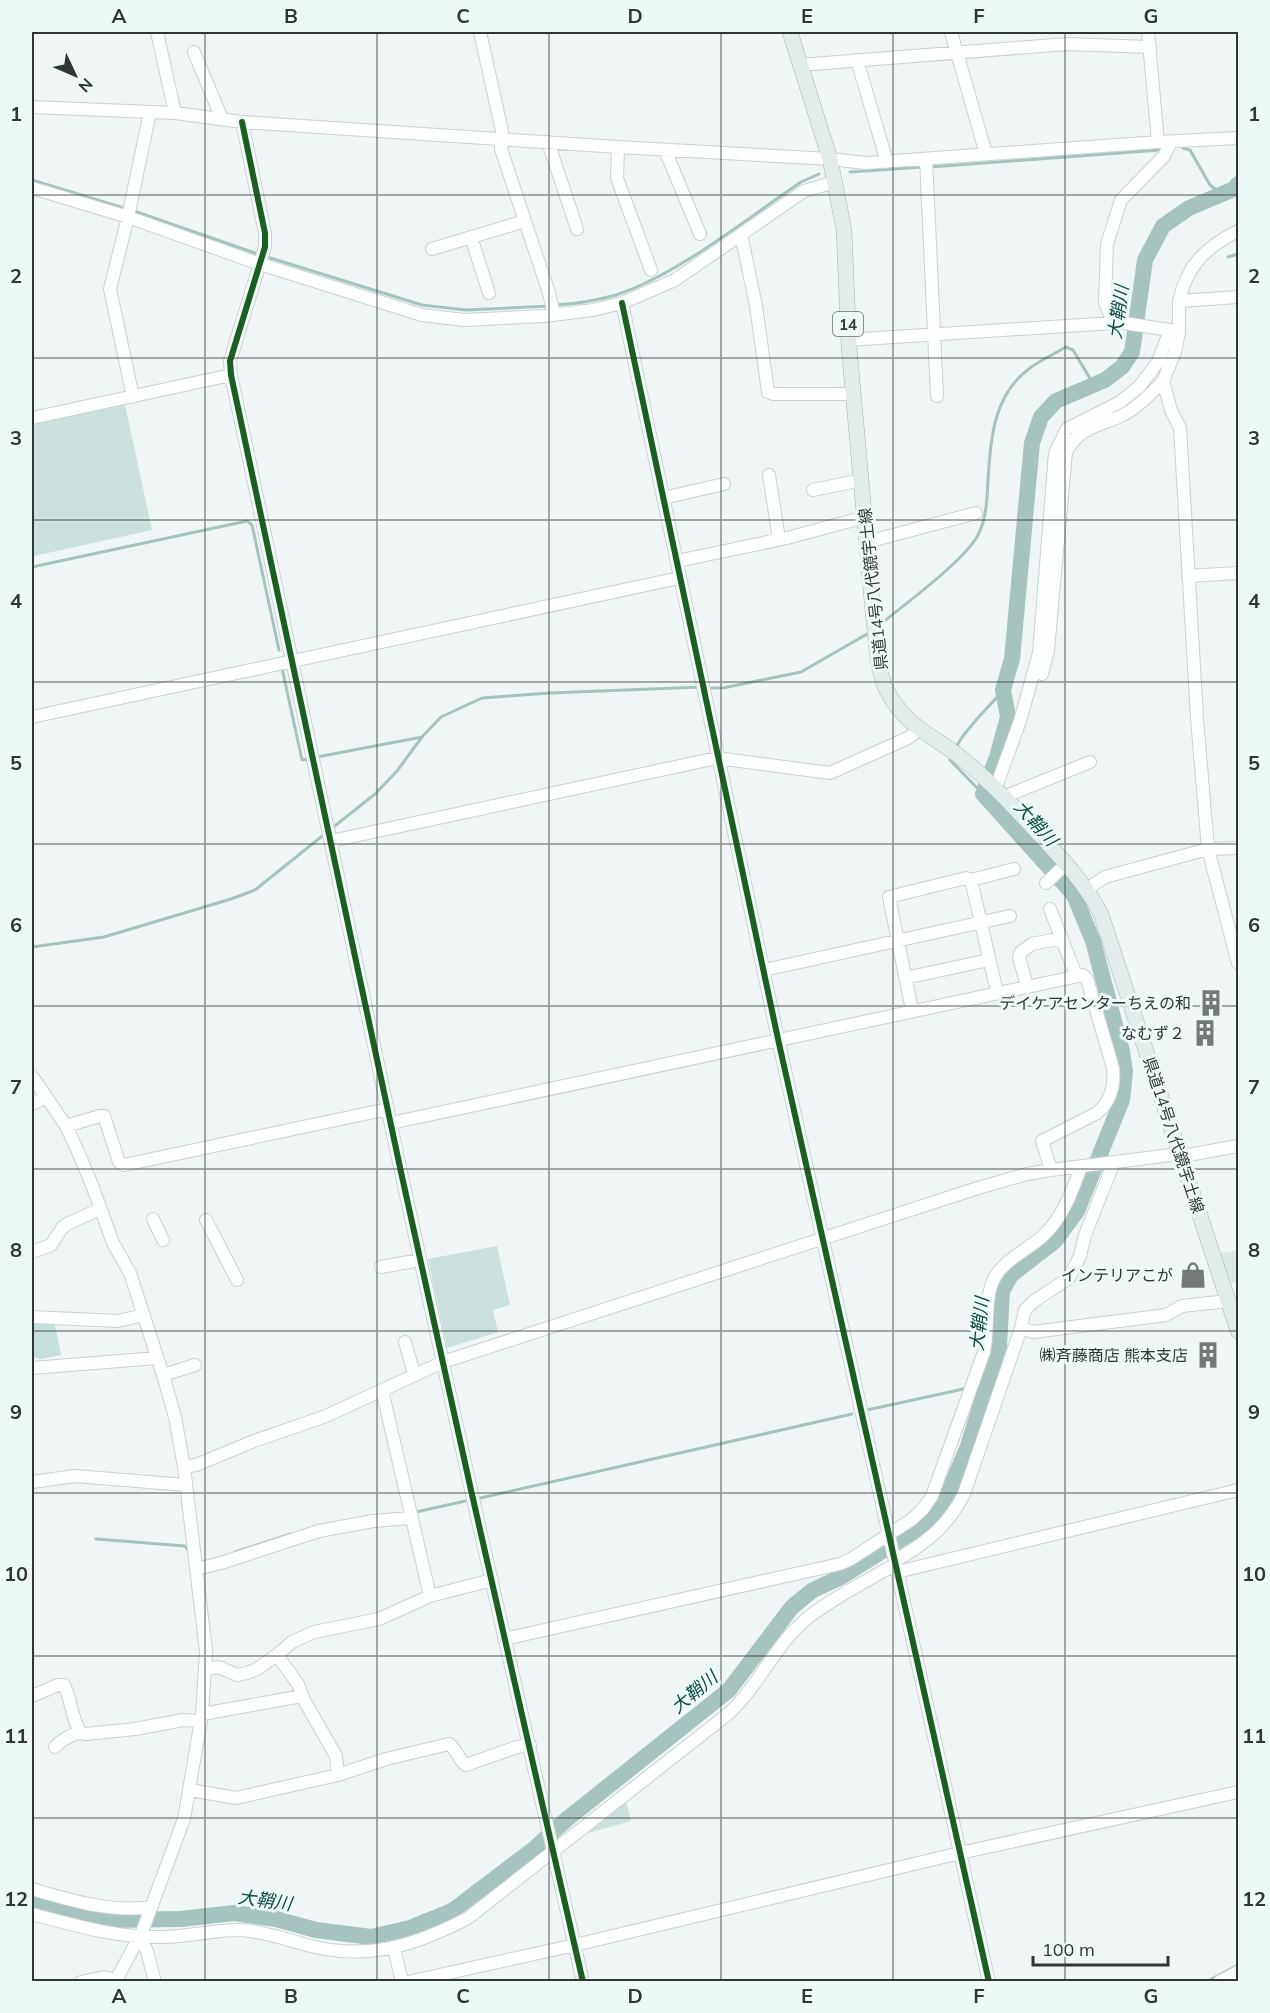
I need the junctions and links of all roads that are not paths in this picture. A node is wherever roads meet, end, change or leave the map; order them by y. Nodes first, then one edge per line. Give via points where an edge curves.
1 (157, 32) edge
2 (480, 32) edge
3 (790, 32) edge
4 (951, 32) edge
5 (1148, 32) edge
6 (1150, 46) junction
7 (194, 52) dead end
8 (956, 52) junction
9 (857, 60) junction
10 (800, 65) junction
11 (32, 107) edge
12 (150, 112) junction
13 (175, 113) junction
14 (222, 119) junction
15 (242, 122) junction
16 (1239, 138) edge
17 (501, 140) junction
18 (548, 142) junction
19 (1158, 142) junction
20 (1171, 142) junction
21 (618, 147) junction
22 (665, 150) junction
23 (986, 154) junction
24 (830, 159) junction
25 (926, 160) junction
26 (887, 162) junction
27 (835, 182) junction
28 (32, 188) edge
29 (129, 212) junction
30 (525, 221) junction
31 (577, 229) dead end
32 (1239, 231) edge
33 (700, 234) dead end
34 (741, 234) junction
35 (471, 237) junction
36 (432, 249) dead end
37 (262, 257) junction
38 (651, 270) dead end
39 (489, 293) dead end
40 (1239, 297) edge
41 (1179, 301) junction
42 (622, 303) junction
43 (552, 305) junction
44 (1119, 323) junction
45 (1169, 330) junction
46 (933, 335) junction
47 (848, 340) junction
48 (231, 375) junction
49 (1163, 381) junction
50 (854, 394) junction
51 (937, 396) dead end
52 (133, 397) junction
53 (32, 418) edge
54 (769, 475) dead end
55 (862, 480) junction
56 (724, 484) dead end
57 (813, 490) dead end
58 (663, 498) junction
59 (976, 513) dead end
60 (865, 517) junction
61 (779, 538) junction
62 (867, 542) junction
63 (677, 561) junction
64 (1239, 573) edge
65 (1188, 576) junction
66 (680, 578) junction
67 (292, 662) junction
68 (32, 717) edge
69 (1020, 721) junction
70 (919, 730) junction
71 (717, 758) junction
72 (1090, 762) dead end
73 (995, 786) junction
74 (1007, 800) junction
75 (330, 840) junction
76 (1239, 848) edge
77 (1208, 849) junction
78 (1063, 866) junction
79 (1014, 869) dead end
80 (971, 879) junction
81 (1046, 883) dead end
82 (1088, 889) junction
83 (1050, 909) dead end
84 (1010, 916) dead end
85 (981, 923) junction
86 (1062, 938) junction
87 (898, 941) junction
88 (989, 960) junction
89 (1239, 963) edge
90 (764, 970) junction
91 (1076, 975) junction
92 (905, 978) junction
93 (1027, 986) junction
94 (997, 992) junction
95 (912, 1010) junction
96 (778, 1039) junction
97 (32, 1076) edge
98 (45, 1098) junction
99 (32, 1104) edge
100 (388, 1109) junction
101 (392, 1123) junction
102 (66, 1126) junction
103 (1239, 1146) edge
104 (1181, 1155) junction
105 (1111, 1163) junction
106 (1084, 1167) junction
107 (1051, 1170) junction
108 (100, 1209) junction
109 (153, 1219) dead end
110 (206, 1220) dead end
111 (163, 1240) dead end
112 (822, 1240) junction
113 (32, 1249) edge
114 (420, 1260) junction
115 (381, 1267) dead end
116 (237, 1280) dead end
117 (1228, 1300) junction
118 (144, 1315) junction
119 (32, 1317) edge
120 (1021, 1328) junction
121 (1239, 1331) edge
122 (405, 1342) dead end
123 (157, 1358) junction
124 (443, 1362) junction
125 (195, 1365) dead end
126 (32, 1368) edge
127 (414, 1374) junction
128 (163, 1375) junction
129 (382, 1390) junction
130 (184, 1467) junction
131 (32, 1482) edge
132 (186, 1485) junction
133 (1239, 1490) edge
134 (411, 1518) junction
135 (888, 1535) junction
136 (895, 1564) junction
137 (196, 1569) junction
138 (492, 1581) junction
139 (430, 1596) junction
140 (504, 1639) junction
141 (277, 1655) junction
142 (206, 1669) junction
143 (302, 1695) junction
144 (32, 1696) edge
145 (201, 1718) junction
146 (81, 1732) junction
147 (530, 1745) junction
148 (55, 1747) dead end
149 (338, 1774) junction
150 (190, 1790) junction
151 (1239, 1792) edge
152 (552, 1847) junction
153 (960, 1853) junction
154 (32, 1889) edge
155 (150, 1910) junction
156 (32, 1914) edge
157 (141, 1934) junction
158 (575, 1945) junction
159 (394, 1948) junction
160 (1239, 1972) edge
161 (116, 1981) edge
162 (81, 1982) edge
163 (154, 1982) edge
164 (402, 1982) edge
165 (408, 1982) edge
166 (584, 1982) edge
167 (989, 1982) edge
168 (1219, 1982) edge

1 - 13 street
2 - 17 street
3 - 10 main road, 県道14号八代鏡宇土線 / 14
4 - 8 street
5 - 6 street
6 - 8 street via 1067,44
6 - 19 street
7 - 14 street
8 - 9 street
8 - 23 street
9 - 10 street
9 - 26 street
10 - 24 main road, 県道14号八代鏡宇土線 / 14
11 - 12 street
12 - 13 street
12 - 29 street
13 - 14 street
14 - 15 street
15 - 17 street
15 - 37 street via 266,233
16 - 20 street
17 - 18 street
17 - 30 street
18 - 21 street
18 - 31 street
19 - 20 street
19 - 23 street
20 - 44 street via 1164,156 1121,200 1107,244 1105,302
21 - 22 street
21 - 38 street via 617,178
22 - 24 street
22 - 33 street
23 - 25 street
24 - 26 street
24 - 27 main road, 県道14号八代鏡宇土線 / 14
25 - 26 street
25 - 46 street
27 - 34 street via 804,191
27 - 47 main road, 県道14号八代鏡宇土線 / 14 via 844,230
28 - 29 street
29 - 37 street
29 - 52 street via 110,289
30 - 35 street
30 - 43 street
32 - 41 street via 1202,255 1191,268
34 - 42 street via 675,280
34 - 50 street via 768,392
35 - 36 street
35 - 39 street
37 - 43 street via 422,315 464,320
37 - 48 street via 230,361
40 - 41 street
41 - 45 street
42 - 43 street via 593,310
42 - 58 street
44 - 45 street
44 - 46 street
45 - 49 street via 1175,352
45 - 69 street via 1158,362 1139,387 1120,402 1067,429 1055,453 1039,653
46 - 47 street
46 - 51 street
47 - 50 main road, 県道14号八代鏡宇土線 / 14
48 - 52 street
48 - 67 street
49 - 65 street via 1180,428
49 - 69 street via 1125,414 1080,433 1066,452 1048,650 1031,705
50 - 55 main road, 県道14号八代鏡宇土線 / 14
52 - 53 street
54 - 61 street
55 - 57 street
55 - 60 main road, 県道14号八代鏡宇土線 / 14
56 - 58 street
58 - 63 street
59 - 62 street
60 - 61 street
60 - 62 main road, 県道14号八代鏡宇土線 / 14
61 - 63 street
62 - 70 main road, 県道14号八代鏡宇土線 / 14 via 879,666 892,700
63 - 66 street
64 - 65 street
65 - 77 street
66 - 67 street
66 - 71 street
67 - 68 street
67 - 75 street
69 - 73 street
70 - 71 street via 838,772
70 - 73 main road, 県道14号八代鏡宇土線 / 14 via 961,757
71 - 75 street
71 - 90 street
72 - 74 street via 1011,794
73 - 74 main road, 県道14号八代鏡宇土線 / 14
74 - 78 main road, 県道14号八代鏡宇土線 / 14
75 - 100 street
76 - 77 street
77 - 82 street via 1105,877
77 - 89 street
78 - 81 street
78 - 82 main road, 県道14号八代鏡宇土線 / 14
79 - 80 street
80 - 85 street
80 - 87 street via 889,897
82 - 104 main road, 県道14号八代鏡宇土線 / 14 via 1101,914
83 - 86 street
84 - 85 street
85 - 87 street
85 - 88 street
86 - 91 street
86 - 93 street via 1032,944 1021,952
87 - 90 street
87 - 92 street
88 - 92 street
88 - 94 street
90 - 96 street
91 - 93 street
91 - 107 street via 1088,979 1114,1081 1105,1106 1097,1113 1042,1141
92 - 95 street
93 - 94 street
94 - 95 street
95 - 96 street
96 - 101 street
96 - 112 street
97 - 98 street
98 - 99 street
98 - 102 street
100 - 101 street
100 - 102 street via 124,1164 119,1162 104,1116
101 - 114 street
102 - 108 street
103 - 104 street
104 - 105 street
104 - 117 main road, 県道14号八代鏡宇土線 / 14
105 - 106 street
105 - 120 street via 1069,1278 1028,1305
106 - 107 street
106 - 135 street via 1056,1221 994,1279 987,1339 932,1496 911,1520
107 - 112 street via 978,1188
108 - 113 street via 62,1227 55,1242
108 - 118 street
109 - 111 street
110 - 116 street
112 - 124 street
112 - 135 street
114 - 115 street
114 - 124 street
117 - 120 street via 1182,1306 1166,1315 1033,1332
117 - 121 main road, 県道14号八代鏡宇土線 / 14
118 - 119 street via 118,1321
118 - 123 street
120 - 136 street via 956,1511 943,1527
122 - 127 street
123 - 126 street
123 - 128 street
124 - 127 street
124 - 138 street
125 - 128 street
127 - 129 street
128 - 130 street
129 - 130 street via 326,1416
129 - 134 street
130 - 132 street
131 - 132 street via 75,1476
132 - 137 street
133 - 136 street
134 - 137 street via 319,1531
134 - 139 street
135 - 136 street
135 - 140 street via 840,1564
136 - 152 street via 805,1620 743,1701
136 - 153 street
137 - 142 street
138 - 139 street
138 - 140 street
139 - 141 street via 379,1619 314,1632 292,1642
140 - 147 street
141 - 142 street via 257,1669 237,1675 219,1667
141 - 143 street
142 - 145 street
143 - 145 street
143 - 149 street via 336,1756
144 - 146 street via 64,1685
145 - 146 street via 135,1729
145 - 150 street
146 - 148 street
147 - 149 street via 466,1765 449,1744
147 - 152 street
149 - 150 street via 236,1798
150 - 155 street via 184,1819
151 - 153 street
152 - 158 street
152 - 159 street via 468,1918 438,1934
153 - 158 street
153 - 167 street
154 - 155 street via 68,1900
155 - 157 street
156 - 157 street via 63,1923
157 - 159 street via 162,1937 239,1930 317,1948 355,1952
157 - 161 street
157 - 163 street
158 - 165 street
158 - 166 street
159 - 164 street
160 - 168 street
161 - 162 street via 104,1977

